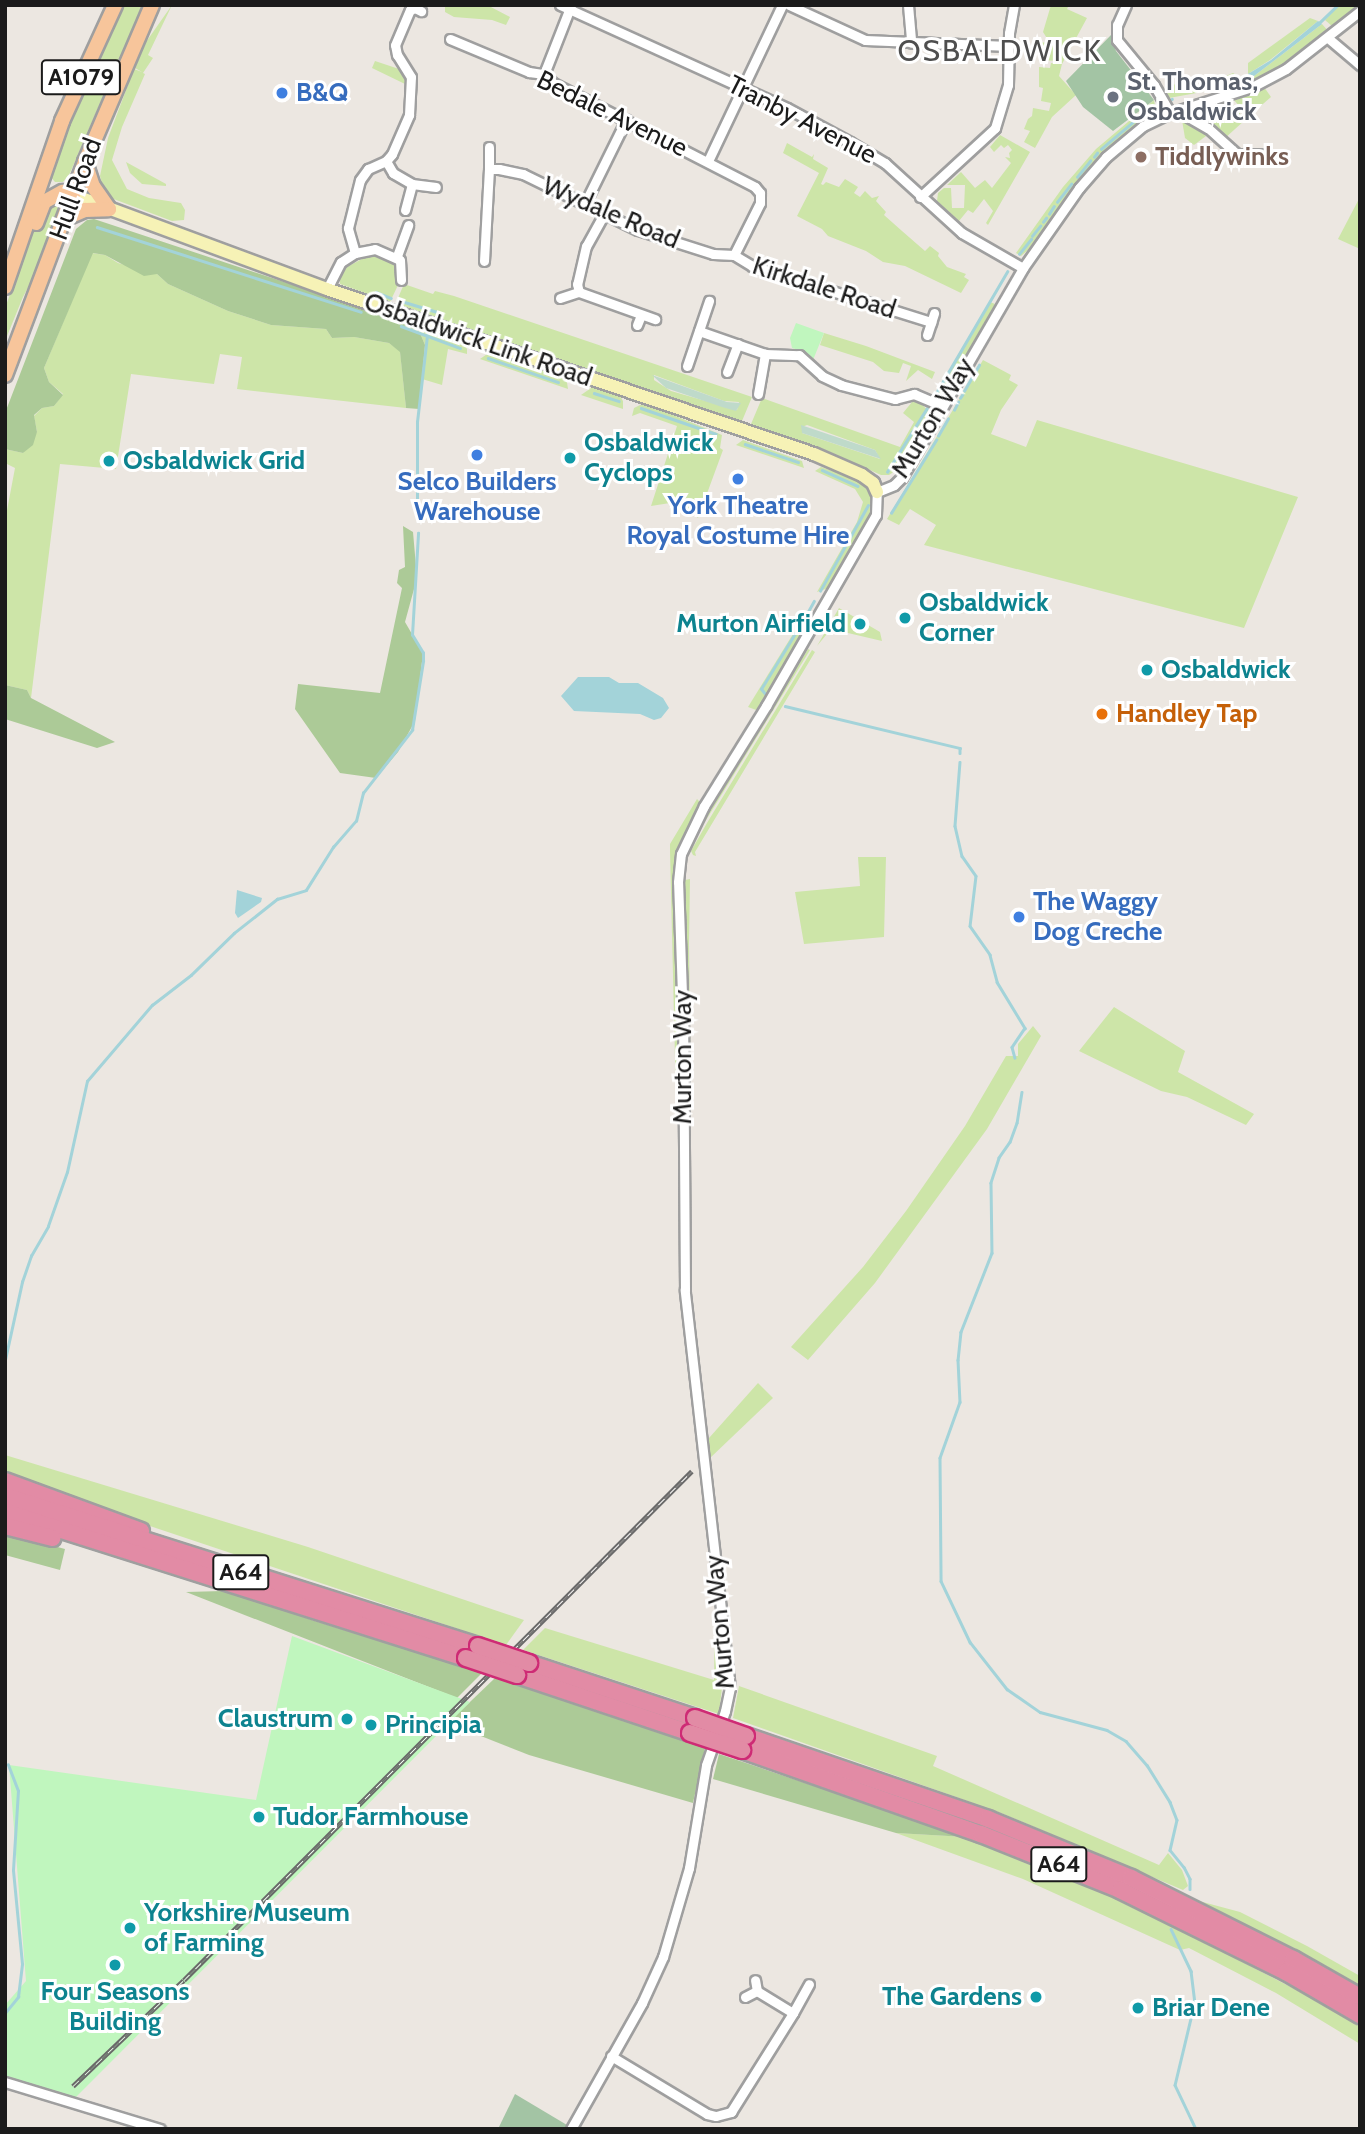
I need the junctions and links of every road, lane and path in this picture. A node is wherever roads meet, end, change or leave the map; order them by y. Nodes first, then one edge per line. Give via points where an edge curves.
1 (115, 5) edge
2 (152, 5) edge
3 (782, 5) edge
4 (789, 5) edge
5 (908, 5) edge
6 (1014, 5) edge
7 (1126, 5) edge
8 (567, 7) edge
9 (1360, 10) edge
10 (421, 11) dead end
11 (1328, 38) junction
12 (450, 39) dead end
13 (911, 43) junction
14 (1010, 46) junction
15 (1360, 65) edge
16 (544, 74) junction
17 (741, 88) junction
18 (1172, 110) junction
19 (626, 120) junction
20 (488, 147) dead end
21 (386, 161) junction
22 (708, 161) junction
23 (1271, 161) dead end
24 (85, 162) junction
25 (489, 169) junction
26 (42, 174) junction
27 (412, 184) junction
28 (436, 187) dead end
29 (63, 191) junction
30 (920, 197) junction
31 (44, 202) junction
32 (585, 203) junction
33 (760, 203) joint
34 (110, 209) junction
35 (405, 210) dead end
36 (604, 214) junction
37 (66, 218) junction
38 (408, 225) dead end
39 (355, 253) junction
40 (734, 255) junction
41 (397, 256) junction
42 (484, 261) dead end
43 (1020, 267) junction
44 (401, 280) dead end
45 (5, 286) edge
46 (327, 289) junction
47 (579, 292) junction
48 (5, 296) edge
49 (561, 298) dead end
50 (33, 301) junction
51 (709, 301) dead end
52 (641, 315) junction
53 (655, 319) dead end
54 (637, 325) dead end
55 (699, 331) junction
56 (927, 335) dead end
57 (738, 344) junction
58 (5, 348) edge
59 (765, 354) junction
60 (687, 366) dead end
61 (727, 372) dead end
62 (5, 374) edge
63 (758, 394) dead end
64 (935, 402) junction
65 (877, 492) junction
66 (5, 1481) edge
67 (5, 1496) edge
68 (5, 1512) edge
69 (5, 1526) edge
70 (89, 1541) junction
71 (192, 1556) junction
72 (523, 1669) junction
73 (744, 1743) junction
74 (755, 1980) dead end
75 (809, 1984) dead end
76 (757, 1992) junction
77 (746, 1997) dead end
78 (1360, 1997) edge
79 (793, 2013) junction
80 (1360, 2015) edge
81 (611, 2056) junction
82 (5, 2082) edge
83 (160, 2129) edge
84 (571, 2129) edge

1 - 26 main road, Hull Road / A1079
2 - 24 main road, Hull Road / A1079
3 - 17 street
4 - 13 street via 865,40
5 - 13 street
6 - 14 street
7 - 18 street via 1117,25 1118,40
8 - 16 street
8 - 17 street, Tranby Avenue
9 - 11 street, Murton Way
10 - 21 street via 410,10 395,45 411,77 409,116
11 - 15 street
11 - 18 street, Murton Way via 1252,87
12 - 16 street, Bedale Avenue
13 - 14 street
14 - 30 street via 1007,93 995,128
16 - 19 street, Bedale Avenue
17 - 22 street
17 - 30 street, Tranby Avenue via 870,153
18 - 23 street via 1208,128 1237,154 1259,154
18 - 43 street, Murton Way via 1143,126 1106,157
19 - 22 street, Bedale Avenue
19 - 32 street
20 - 25 street
21 - 27 street via 393,173
21 - 39 street via 368,169 360,180 348,228
22 - 33 street, Bedale Avenue via 755,187
24 - 29 main road, Hull Road / A1079
24 - 29 main road via 62,184
24 - 34 main road via 93,186
25 - 32 street, Wydale Road via 523,174
25 - 42 street via 490,251
26 - 29 main road
26 - 45 main road, Hull Road / A1079
27 - 28 street
27 - 35 street
29 - 31 main road
29 - 34 street, Osbaldwick Link Road
29 - 37 main road, Hull Road / A1079
30 - 43 street, Tranby Avenue via 962,233
31 - 37 main road via 57,201
31 - 48 main road
32 - 36 street, Wydale Road
33 - 40 street, Kirkdale Road
34 - 37 main road via 85,210
34 - 46 street, Osbaldwick Link Road
36 - 40 street, Wydale Road via 646,233 713,254
36 - 47 street via 586,246
37 - 50 main road, Hull Road / A1079
38 - 41 street
39 - 41 street via 375,249
39 - 46 street via 341,262
40 - 56 street, Kirkdale Road via 752,266 933,317
41 - 44 street
43 - 64 street, Murton Way
46 - 65 street, Osbaldwick Link Road via 814,454 862,475
47 - 49 street
47 - 52 street
50 - 58 main road
50 - 62 main road, Hull Road / A1079
51 - 55 street
52 - 53 street
52 - 54 street
55 - 57 street
55 - 60 street
57 - 59 street
57 - 61 street
59 - 63 street
59 - 64 street via 799,355 822,376 841,385 895,399 914,394
64 - 65 street, Murton Way via 898,481
65 - 81 street, Murton Way via 876,515 704,806 681,854 685,1290 730,1688 706,1765 676,1917 652,1983
66 - 71 highway via 138,1530
67 - 71 highway, A64
68 - 70 highway, A64
69 - 70 highway via 50,1538
70 - 72 highway, A64, bridge via 466,1658
71 - 72 highway, A64, bridge via 478,1646
72 - 73 highway, A64, bridge
73 - 78 highway, A64 via 988,1819 1131,1878 1281,1952
73 - 80 highway, A64 via 1120,1890 1286,1972
74 - 76 street
75 - 79 street
76 - 77 street
76 - 79 street
79 - 81 street via 737,2105 723,2116 707,2113
81 - 84 street, Murton Way
82 - 83 street

